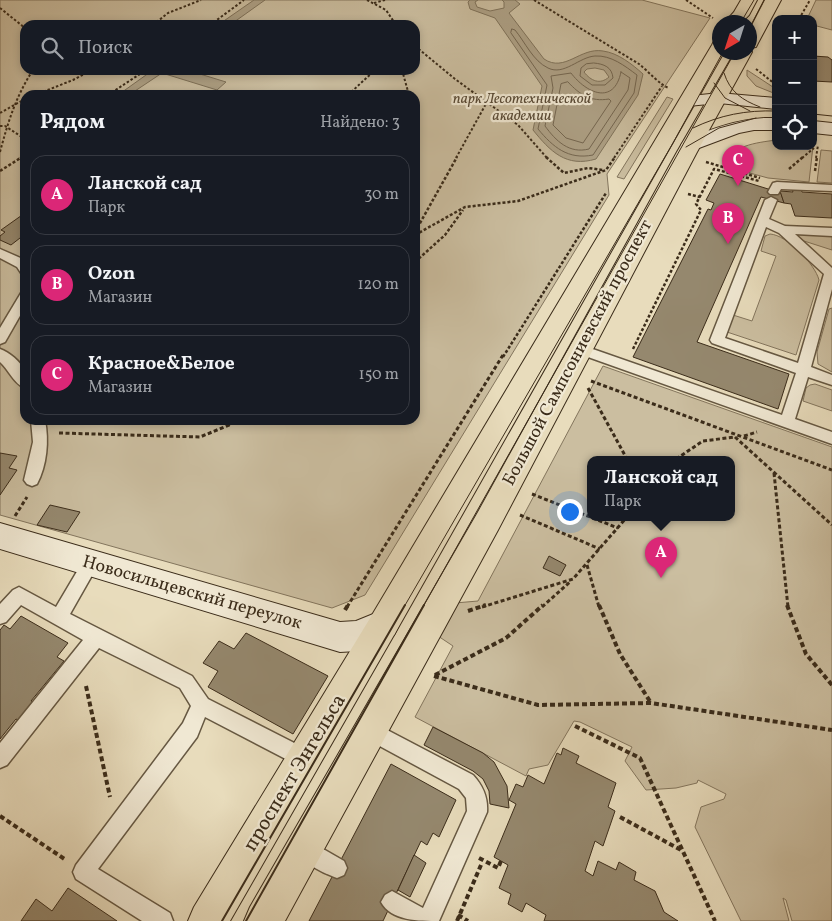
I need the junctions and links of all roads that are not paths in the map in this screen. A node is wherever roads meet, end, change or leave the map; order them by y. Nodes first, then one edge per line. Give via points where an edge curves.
1 (749, 0) edge
2 (773, 0) edge
3 (741, 15) edge
4 (757, 30) edge
5 (712, 54) edge
6 (740, 60) edge
7 (678, 94) junction
8 (716, 103) junction
9 (772, 104) edge
10 (772, 122) edge
11 (772, 123) edge
12 (698, 154) junction
13 (832, 188) edge
14 (763, 221) junction
15 (783, 230) junction
16 (832, 232) edge
17 (0, 254) edge
18 (20, 263) edge
19 (20, 305) edge
20 (0, 339) edge
21 (580, 349) junction
22 (0, 354) edge
23 (803, 371) junction
24 (20, 376) edge
25 (832, 380) edge
26 (787, 422) junction
27 (40, 426) edge
28 (832, 438) edge
29 (32, 480) road end
30 (1, 537) edge
31 (90, 563) junction
32 (0, 616) edge
33 (59, 616) junction
34 (383, 625) junction
35 (96, 638) junction
36 (201, 705) junction
37 (370, 730) junction
38 (0, 758) edge
39 (304, 758) junction
40 (304, 848) junction
41 (337, 868) dead end
42 (392, 902) dead end
43 (162, 921) edge
44 (208, 921) edge
45 (264, 921) edge
46 (427, 921) edge

1 - 3 main road
2 - 4 main road
5 - 7 main road, Большой Сампсониевский проспект
6 - 8 main road, Большой Сампсониевский проспект
7 - 8 main road
7 - 34 main road, Большой Сампсониевский проспект
8 - 9 main road
8 - 10 main road
8 - 12 main road, Большой Сампсониевский проспект
11 - 12 main road via 740,126 710,136
12 - 21 main road, Большой Сампсониевский проспект
13 - 14 lane via 774,192
14 - 15 lane
14 - 23 lane via 717,340
15 - 16 lane
15 - 23 lane via 830,273
17 - 18 lane
19 - 20 lane
21 - 26 lane
21 - 37 main road, Большой Сампсониевский проспект
22 - 24 lane
23 - 25 lane
23 - 26 lane
26 - 28 lane
27 - 29 lane via 38,458
30 - 31 main road, Новосильцевский переулок
31 - 33 lane
31 - 34 main road, Новосильцевский переулок via 340,636 358,636
32 - 33 lane via 19,595
33 - 35 lane
34 - 39 main road, проспект Энгельса
35 - 36 lane via 186,682
35 - 38 lane
36 - 39 lane
36 - 43 lane via 190,730 83,872
37 - 40 main road
37 - 46 lane via 466,782 478,800 477,812
39 - 44 main road, проспект Энгельса
40 - 41 lane
40 - 45 main road
42 - 46 lane

